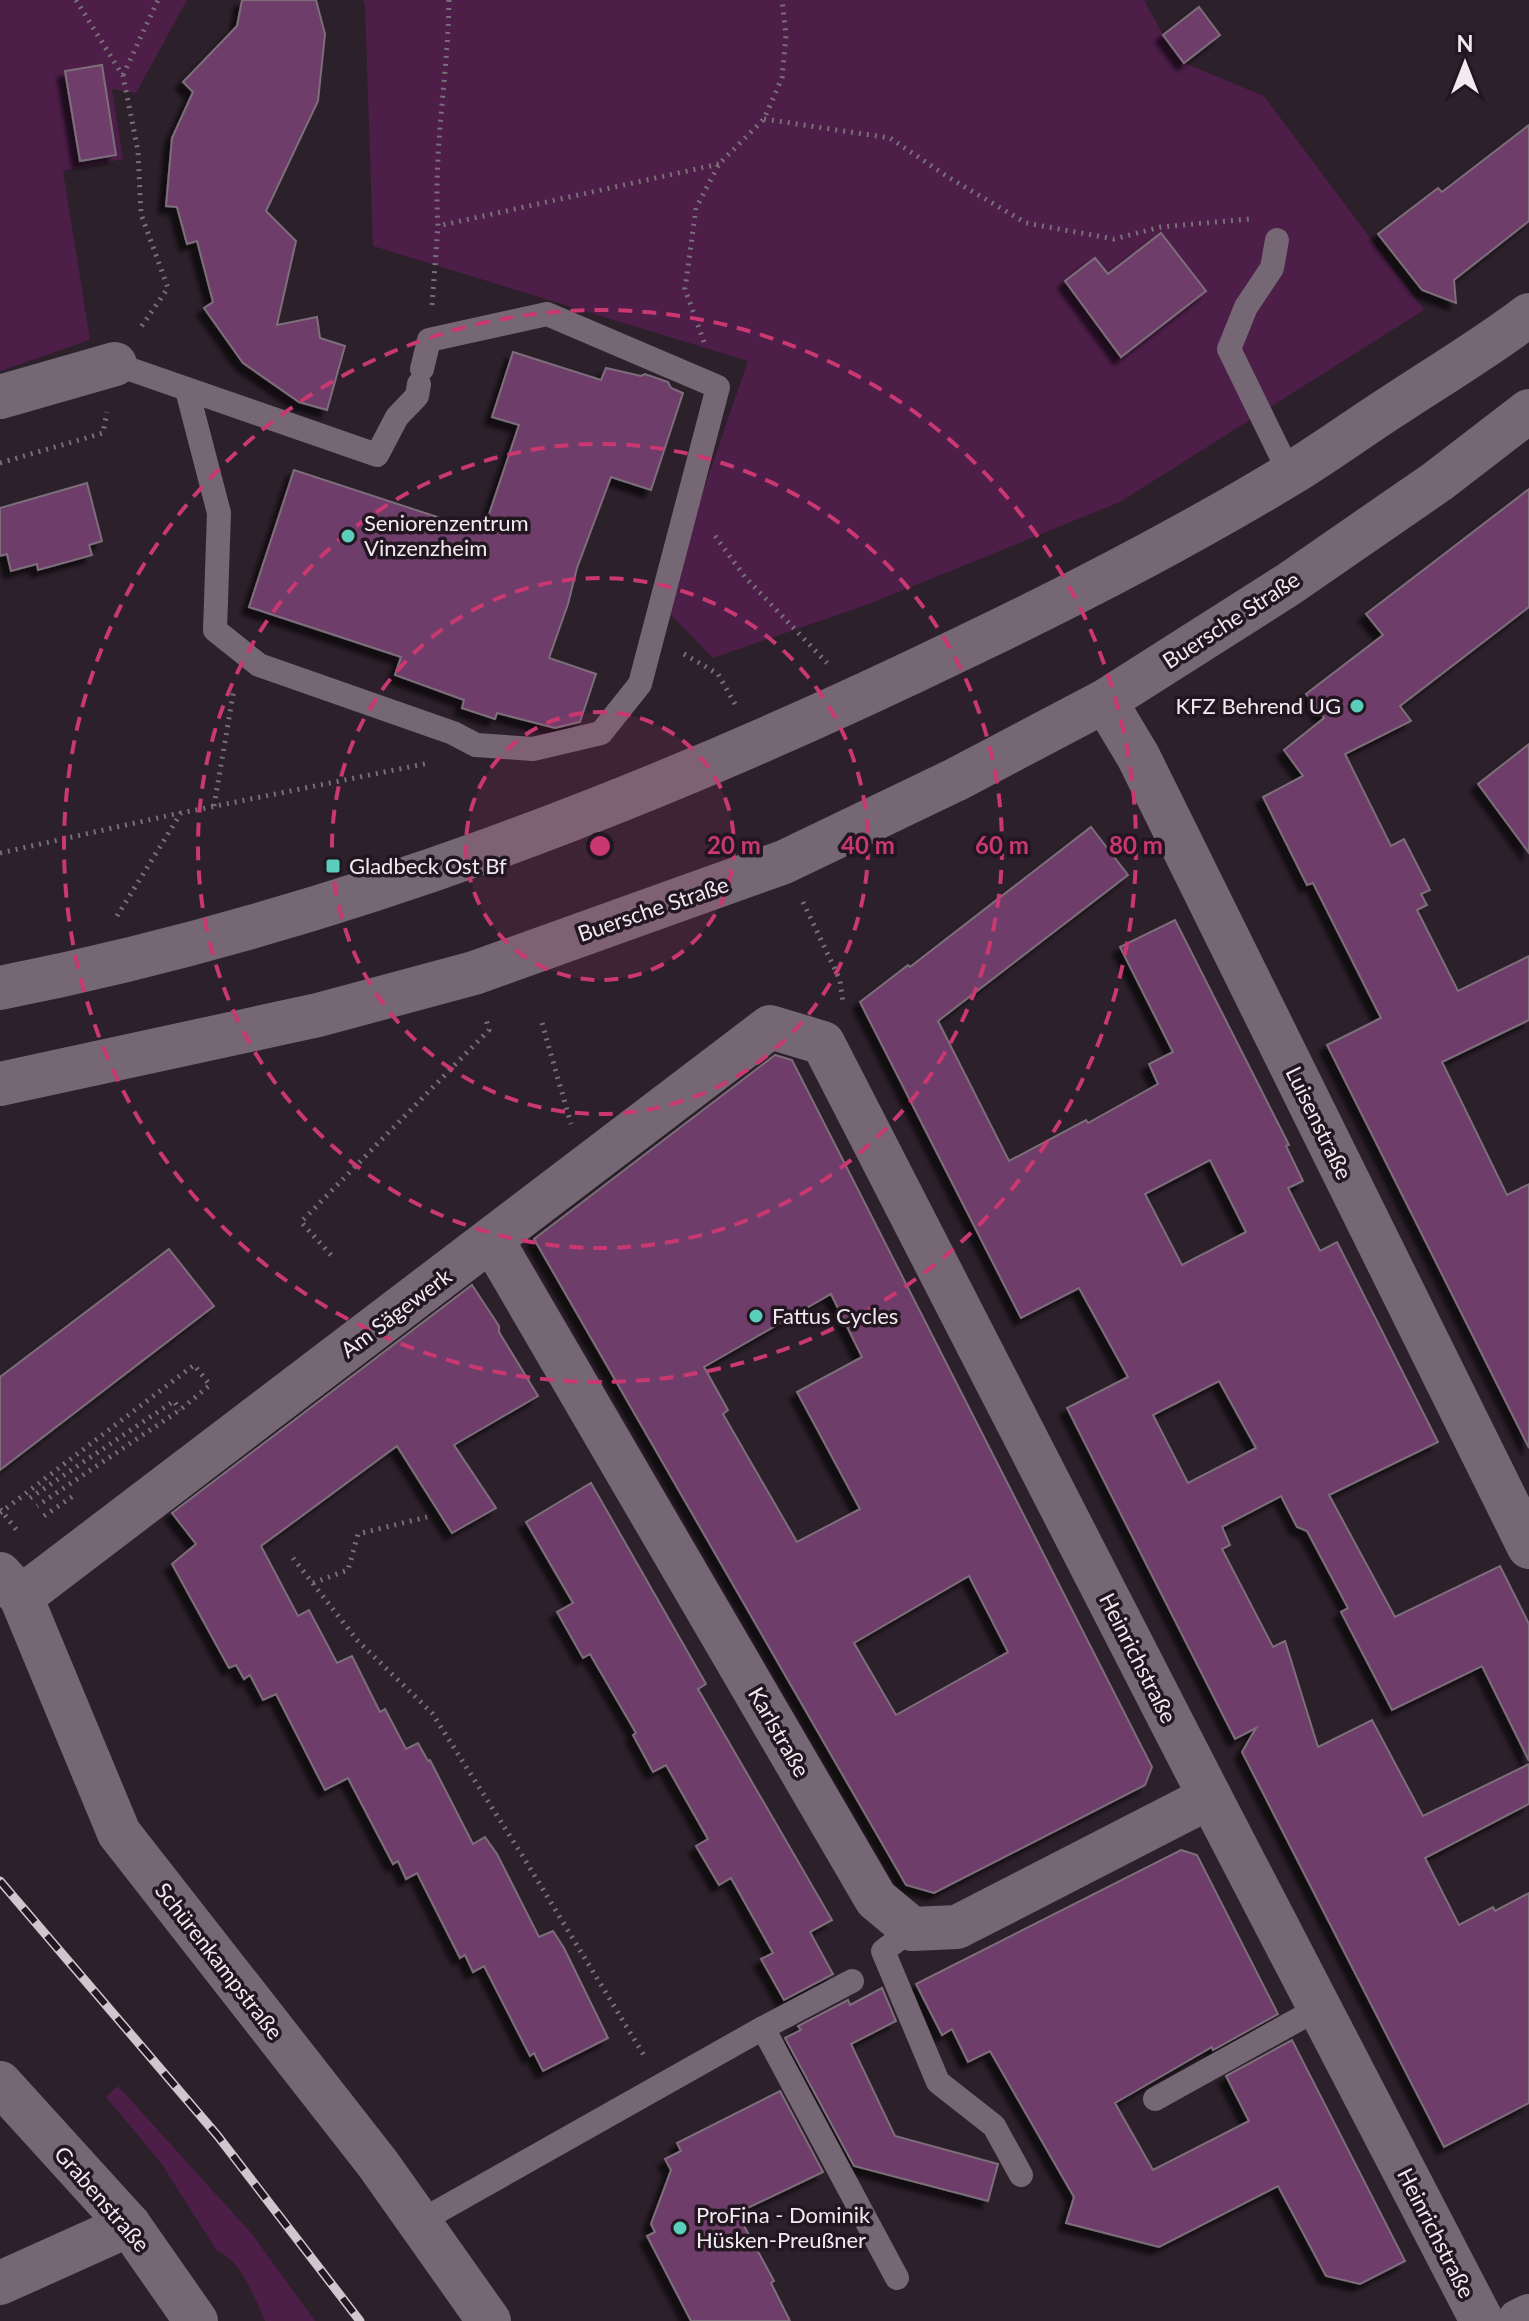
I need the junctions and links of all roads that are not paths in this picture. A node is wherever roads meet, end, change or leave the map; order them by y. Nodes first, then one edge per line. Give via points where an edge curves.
1 (1277, 240) road end
2 (1529, 315) edge
3 (115, 364) joint
4 (187, 390) junction
5 (0, 397) edge
6 (1529, 411) edge
7 (1290, 474) junction
8 (1105, 701) junction
9 (0, 988) edge
10 (770, 1027) joint
11 (0, 1084) edge
12 (492, 1240) junction
13 (1529, 1547) edge
14 (11, 1585) edge
15 (1210, 1797) junction
16 (912, 1929) junction
17 (852, 1981) dead end
18 (1319, 2008) junction
19 (763, 2028) junction
20 (0, 2083) edge
21 (1155, 2099) dead end
22 (1021, 2175) dead end
23 (419, 2222) junction
24 (129, 2225) junction
25 (897, 2278) dead end
26 (0, 2283) edge
27 (1529, 2316) edge
28 (196, 2321) edge
29 (489, 2321) edge
30 (1482, 2321) edge
31 (1519, 2321) edge

1 - 7 lane via 1272,268 1246,307 1229,349
2 - 7 street
3 - 4 lane
3 - 5 street
4 - 4 lane via 219,513 215,630 259,665 476,745 533,749 601,733 640,684 718,387 547,314 429,340 417,396 397,417 377,455
6 - 8 street, Buersche Straße via 1289,584
7 - 9 street via 1076,594 861,698 652,788 346,900
8 - 11 street, Buersche Straße via 784,862 474,973 318,1015
8 - 13 street, Luisenstraße via 1138,756
10 - 12 street, Am Sägewerk
10 - 15 street, Heinrichstraße via 823,1043
12 - 14 street, Am Sägewerk
12 - 16 street, Karlstraße via 876,1899
14 - 23 street, Schürenkampstraße via 119,1833
15 - 16 street via 957,1927
15 - 18 street, Heinrichstraße
16 - 22 lane via 883,1951 938,2082 994,2126
17 - 19 lane
18 - 21 lane
18 - 30 street, Heinrichstraße
19 - 23 lane
19 - 25 lane
20 - 24 street, Grabenstraße
23 - 29 street, Schürenkampstraße
24 - 26 street
24 - 28 street, Grabenstraße
27 - 31 street

